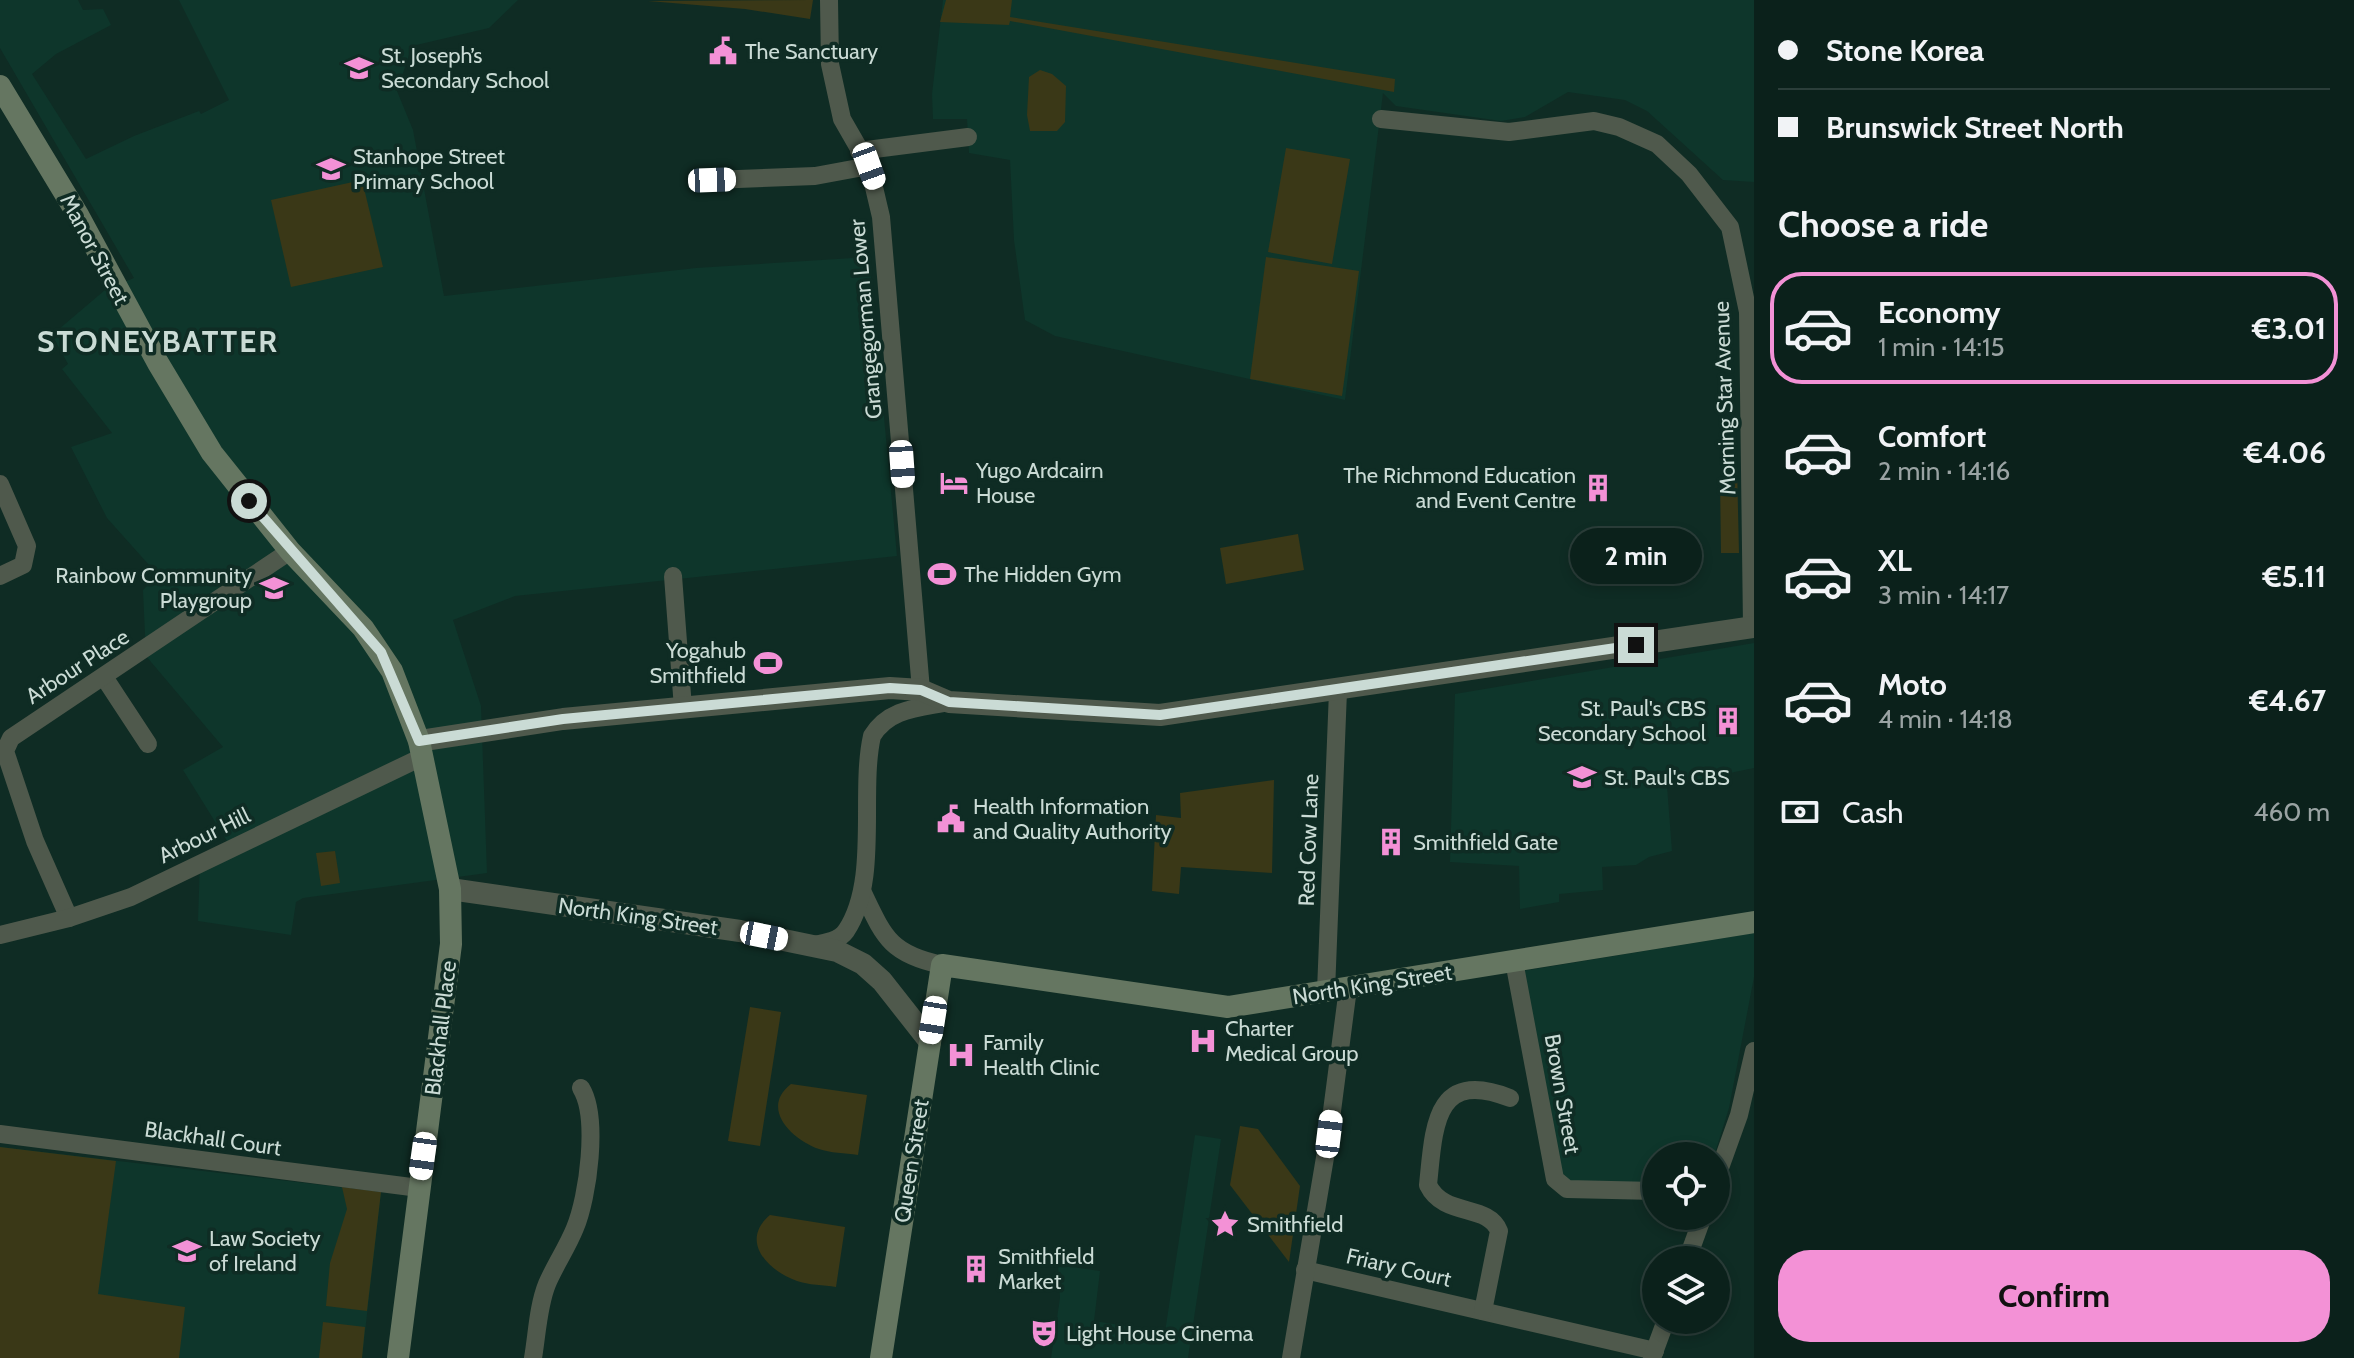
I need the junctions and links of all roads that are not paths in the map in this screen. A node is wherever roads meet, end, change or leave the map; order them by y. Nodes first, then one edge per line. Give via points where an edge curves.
1 (829, 0) edge
2 (0, 86) edge
3 (1381, 119) dead end
4 (968, 137) dead end
5 (864, 159) junction
6 (712, 180) dead end
7 (0, 484) edge
8 (290, 551) junction
9 (0, 576) edge
10 (673, 576) dead end
11 (1753, 627) edge
12 (104, 677) junction
13 (921, 690) junction
14 (1338, 691) junction
15 (949, 702) junction
16 (683, 708) junction
17 (148, 744) dead end
18 (420, 749) junction
19 (450, 889) junction
20 (863, 893) junction
21 (69, 918) junction
22 (1754, 922) edge
23 (0, 935) edge
24 (813, 945) junction
25 (1514, 961) junction
26 (942, 965) junction
27 (1337, 990) junction
28 (930, 1042) junction
29 (1754, 1051) edge
30 (581, 1088) dead end
31 (1510, 1098) dead end
32 (1747, 1116) edge
33 (0, 1134) edge
34 (1730, 1151) edge
35 (419, 1188) junction
36 (1642, 1191) edge
37 (1305, 1270) junction
38 (1483, 1311) junction
39 (1661, 1334) edge
40 (1653, 1355) edge
41 (398, 1358) edge
42 (533, 1358) edge
43 (881, 1358) edge
44 (1291, 1358) edge

1 - 5 street, Grangegorman Lower via 830,64 842,119
2 - 8 main road, Manor Street via 212,453
3 - 11 street, Morning Star Avenue via 1509,132 1594,121 1619,127 1657,144 1689,174 1730,227 1748,312
4 - 5 street
5 - 6 street via 815,176
5 - 13 street, Grangegorman Lower via 881,217
7 - 9 street via 27,555 23,565
8 - 12 street, Arbour Place
8 - 18 main road via 381,652
10 - 16 street
11 - 14 street
12 - 17 street
12 - 21 street, Arbour Place via 6,746 35,841
13 - 15 street
13 - 16 street via 845,691
14 - 15 street via 1160,715
14 - 27 street, Red Cow Lane
15 - 20 street via 895,712 872,736
16 - 18 street via 535,723
18 - 19 main road
18 - 21 street, Arbour Hill via 178,876
19 - 24 street, North King Street
19 - 35 main road, Blackhall Place via 451,944
20 - 24 street via 845,932
20 - 26 street via 886,940
21 - 23 street, Arbour Hill
22 - 25 main road, North King Street
24 - 28 street, North King Street via 863,964
25 - 27 main road, North King Street
25 - 36 street, Brown Street via 1555,1179 1567,1189
26 - 27 main road, North King Street via 1204,1005 1242,1006
26 - 28 main road, Queen Street
27 - 37 street, Red Cow Lane via 1329,1134
28 - 43 main road, Queen Street
29 - 32 street
30 - 42 street via 592,1118 582,1197 576,1226 546,1287
31 - 38 street via 1475,1088 1452,1096 1440,1108 1430,1165 1428,1185 1442,1203 1496,1222 1499,1231
32 - 34 street
33 - 35 street, Blackhall Court
35 - 41 main road, Blackhall Place
37 - 38 street, Friary Court
37 - 44 street
38 - 40 street, Friary Court
39 - 40 street

